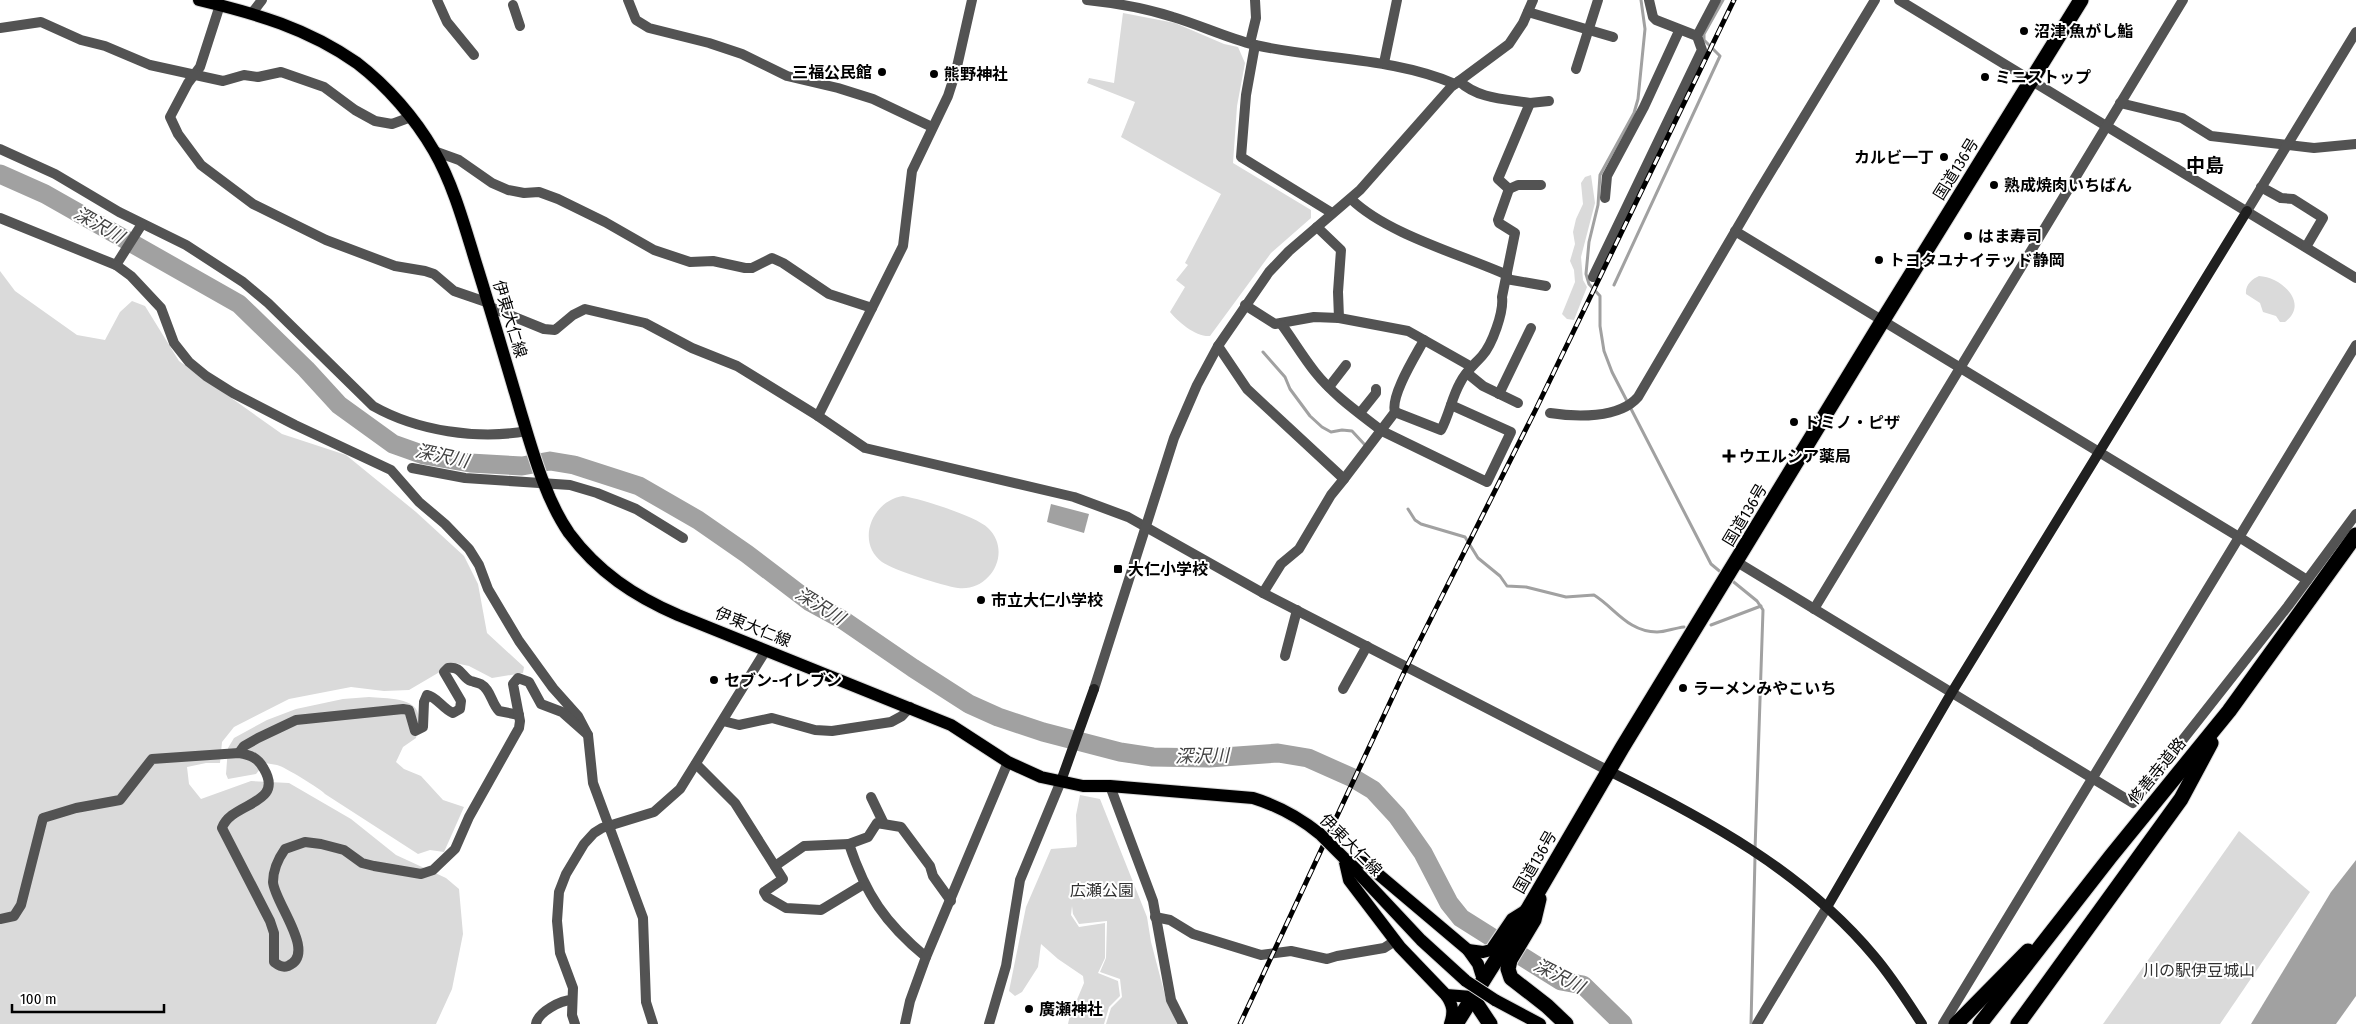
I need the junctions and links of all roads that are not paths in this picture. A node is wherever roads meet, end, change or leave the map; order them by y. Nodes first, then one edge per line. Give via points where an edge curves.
1 (199, 0) edge
2 (262, 0) edge
3 (437, 0) edge
4 (628, 0) edge
5 (972, 0) edge
6 (1094, 0) edge
7 (1255, 0) edge
8 (1397, 0) edge
9 (1534, 0) edge
10 (1598, 0) edge
11 (1649, 0) edge
12 (1716, 0) edge
13 (1875, 0) edge
14 (1900, 0) edge
15 (2081, 0) edge
16 (2183, 0) edge
17 (220, 5) junction
18 (513, 6) dead end
19 (1528, 12) junction
20 (252, 13) junction
21 (520, 26) dead end
22 (0, 28) edge
23 (1679, 30) junction
24 (1588, 31) junction
25 (2356, 32) edge
26 (1697, 36) junction
27 (1613, 37) dead end
28 (1253, 44) junction
29 (474, 55) dead end
30 (1384, 64) junction
31 (1576, 69) dead end
32 (195, 75) junction
33 (2032, 81) junction
34 (1457, 82) junction
35 (1549, 101) dead end
36 (1530, 103) junction
37 (2120, 103) junction
38 (410, 117) junction
39 (2106, 126) junction
40 (932, 127) junction
41 (2356, 144) edge
42 (2285, 146) junction
43 (0, 149) edge
44 (434, 151) junction
45 (1541, 185) dead end
46 (2262, 187) junction
47 (1509, 190) junction
48 (1605, 198) dead end
49 (1351, 199) junction
50 (2247, 211) junction
51 (1332, 213) junction
52 (0, 218) edge
53 (140, 226) junction
54 (1318, 227) junction
55 (1735, 231) junction
56 (2306, 247) junction
57 (118, 262) junction
58 (1507, 277) junction
59 (1593, 277) dead end
60 (2356, 278) edge
61 (1546, 286) dead end
62 (489, 305) junction
63 (1245, 305) junction
64 (872, 308) junction
65 (1339, 318) junction
66 (1883, 320) junction
67 (1282, 324) junction
68 (1532, 328) dead end
69 (1424, 340) junction
70 (2356, 345) edge
71 (1218, 346) junction
72 (1346, 365) dead end
73 (1959, 366) junction
74 (1469, 369) junction
75 (1329, 387) junction
76 (1376, 389) dead end
77 (1500, 394) junction
78 (1518, 403) dead end
79 (1452, 405) junction
80 (1395, 412) junction
81 (1550, 412) dead end
82 (1360, 413) junction
83 (818, 416) junction
84 (1382, 431) junction
85 (528, 437) junction
86 (2101, 452) junction
87 (412, 468) dead end
88 (1344, 479) junction
89 (544, 481) junction
90 (2356, 514) edge
91 (1146, 526) junction
92 (2356, 535) edge
93 (2239, 537) junction
94 (683, 538) dead end
95 (1731, 572) junction
96 (2307, 580) junction
97 (1263, 593) junction
98 (1814, 608) junction
99 (1297, 610) junction
100 (1367, 646) junction
101 (766, 650) junction
102 (1285, 656) dead end
103 (1343, 689) dead end
104 (1952, 692) junction
105 (910, 707) junction
106 (2229, 711) junction
107 (519, 715) junction
108 (723, 720) junction
109 (588, 735) junction
110 (239, 753) junction
111 (1008, 762) junction
112 (696, 764) junction
113 (1609, 771) junction
114 (2094, 778) junction
115 (1061, 781) junction
116 (1110, 786) junction
117 (871, 797) dead end
118 (884, 824) junction
119 (608, 827) junction
120 (849, 844) junction
121 (1344, 858) junction
122 (775, 866) junction
123 (864, 884) junction
124 (951, 901) junction
125 (1827, 907) junction
126 (2068, 912) junction
127 (1155, 917) junction
128 (0, 919) edge
129 (1395, 941) junction
130 (1468, 950) junction
131 (1500, 954) junction
132 (926, 957) junction
133 (1483, 980) junction
134 (1446, 995) junction
135 (1472, 997) junction
136 (572, 1000) junction
137 (536, 1024) edge
138 (574, 1024) edge
139 (654, 1024) edge
140 (905, 1024) edge
141 (989, 1024) edge
142 (1183, 1024) edge
143 (1450, 1024) edge
144 (1456, 1024) edge
145 (1490, 1024) edge
146 (1540, 1024) edge
147 (1566, 1024) edge
148 (1757, 1024) edge
149 (1922, 1024) edge
150 (1943, 1024) edge
151 (1956, 1024) edge
152 (1980, 1024) edge
153 (2018, 1024) edge

1 - 17 main road, 伊東大仁線
2 - 20 street
3 - 29 street via 447,22
4 - 40 street via 636,20 649,28 724,47 788,76 873,99
5 - 40 street via 956,71 943,108
6 - 28 street via 1173,17
7 - 28 street
8 - 30 street
9 - 19 street
10 - 24 street
11 - 23 street via 1653,17
12 - 26 street
13 - 55 street
14 - 33 street
15 - 33 highway, 国道136号
16 - 37 street
17 - 20 main road, 伊東大仁線
17 - 32 street via 204,58
18 - 21 street
19 - 24 street
19 - 34 street via 1509,44
20 - 38 main road, 伊東大仁線 via 303,31 358,64
22 - 32 street via 41,22 144,63
23 - 26 street
23 - 48 street via 1644,107 1607,176
24 - 27 street
24 - 31 street
25 - 42 street
26 - 59 street via 1702,50
28 - 30 street
28 - 51 street via 1241,157
30 - 34 street
32 - 38 street via 223,81 281,72 328,90 375,121 392,124
32 - 62 street via 170,117 195,158 212,174 253,204 316,236 395,266 434,274 454,291
33 - 39 street
33 - 66 highway, 国道136号
34 - 36 street via 1486,96
34 - 49 street
35 - 36 street
36 - 47 street via 1498,179
37 - 39 street
37 - 42 street via 2182,118 2211,136
38 - 44 main road, 伊東大仁線
39 - 50 street
39 - 73 street
40 - 64 street via 912,171 903,246
41 - 42 street via 2324,148
42 - 46 street
43 - 53 street via 55,174
44 - 62 main road, 伊東大仁線 via 464,226
44 - 64 street via 459,160 501,187 524,193 539,192 565,202 654,250 690,262 713,261 745,268 772,258 829,294
45 - 47 street via 1518,185
46 - 50 street
46 - 56 street via 2323,218
47 - 58 street via 1498,220 1515,233
49 - 51 street
49 - 58 street via 1364,211 1393,227
50 - 56 street
50 - 86 street
51 - 54 street
52 - 57 street
53 - 57 street
53 - 85 street via 186,245 254,290 352,387 384,412 425,426
54 - 63 street via 1269,272
54 - 65 street via 1340,250
55 - 66 street
55 - 81 street via 1634,401 1618,409 1588,416
56 - 60 street
57 - 109 street via 161,308 174,343 206,376 280,417 384,466 445,524 469,549 519,641 578,716
58 - 61 street
58 - 74 street via 1502,297 1504,308 1483,355
62 - 83 street via 544,329 555,330 585,309 644,323 692,348 737,366
62 - 85 main road, 伊東大仁線
63 - 67 street via 1272,323
63 - 71 street
64 - 83 street
65 - 67 street via 1314,317
65 - 69 street via 1408,331
66 - 73 street
66 - 95 highway, 国道136号
67 - 75 street
68 - 77 street
69 - 74 street
69 - 80 street via 1398,392
70 - 93 street
71 - 88 street via 1247,389
71 - 91 street via 1179,425
72 - 75 street
73 - 86 street
73 - 98 street
74 - 77 street via 1473,379
74 - 79 street via 1459,384
75 - 82 street
76 - 82 street
77 - 78 street
79 - 80 street via 1441,430
79 - 84 street via 1511,432 1487,482
80 - 84 street
82 - 84 street
83 - 91 street via 872,451 1074,497
84 - 88 street
85 - 89 main road, 伊東大仁線
86 - 93 street
86 - 104 street
87 - 89 street via 465,478
88 - 97 street via 1299,549 1276,570
89 - 94 street via 597,493 636,509
89 - 101 main road, 伊東大仁線 via 568,530 589,556 617,582 650,603
90 - 96 street
91 - 97 street
91 - 115 street
92 - 106 highway, 修善寺道路
93 - 96 street
93 - 114 street
95 - 98 street
95 - 113 highway, 国道136号
96 - 114 street via 2133,803
97 - 99 street
98 - 104 street
99 - 100 street
99 - 102 street
100 - 103 street
100 - 113 street
101 - 105 main road, 伊東大仁線
101 - 108 street
104 - 114 street
104 - 125 street
105 - 108 street via 891,722 832,731 815,730 772,718 740,724
105 - 111 main road, 伊東大仁線 via 951,725
106 - 126 highway, 修善寺道路
106 - 153 highway via 2181,799
107 - 109 street via 513,684 518,678 523,678 529,682 541,704 562,712
107 - 110 street via 498,711 481,683 470,681 452,667 444,672 461,701 460,709 453,713 432,695 427,695 420,730 415,731 409,710 403,709 300,720 266,734 244,746
107 - 110 street via 519,728 469,817 455,849 433,870 421,874 374,866 344,850 321,844 305,842 285,849 275,868 273,883 299,941 293,963 286,967 274,962 274,933 270,920 222,828 227,819 264,797 268,788 261,765 252,756
108 - 112 street
109 - 119 street via 593,783
110 - 128 street via 152,759 120,800 43,818 21,905 14,916
111 - 115 main road, 伊東大仁線 via 1041,777
111 - 124 street
112 - 119 street via 680,789 654,812
112 - 122 street via 735,803
113 - 125 street via 1717,827 1786,874
113 - 131 highway, 国道136号
114 - 150 street
115 - 116 main road, 伊東大仁線 via 1083,786
115 - 141 street via 1020,880 1006,966
116 - 121 main road, 伊東大仁線, bridge via 1234,795 1274,804 1300,818
116 - 127 street via 1153,901
117 - 118 street
118 - 120 street via 877,823 868,837
118 - 124 street via 901,827
119 - 136 street via 594,833 584,844 559,892 560,953 573,988
119 - 139 street via 643,918 646,1002
120 - 122 street via 804,846
120 - 123 street
121 - 129 main road via 1349,880
121 - 130 main road via 1365,863
121 - 146 main road, 伊東大仁線, bridge via 1420,940 1466,981
122 - 123 street via 783,879 764,892 786,908 821,910
123 - 132 street via 891,926
124 - 132 street
125 - 148 street
125 - 149 street via 1875,957
126 - 151 highway
126 - 152 highway, 修善寺道路
127 - 129 street via 1170,920 1193,934 1261,955 1291,951 1327,959 1384,948
127 - 142 street via 1171,1000
129 - 134 main road
130 - 131 main road
130 - 133 main road via 1478,964
131 - 133 highway, 国道136号
131 - 147 highway via 1511,978
132 - 140 street
133 - 135 highway, 国道136号
134 - 135 main road
134 - 143 main road via 1452,1004
135 - 144 highway, 国道136号
135 - 145 highway
136 - 137 street via 547,1011 537,1018
136 - 138 street

